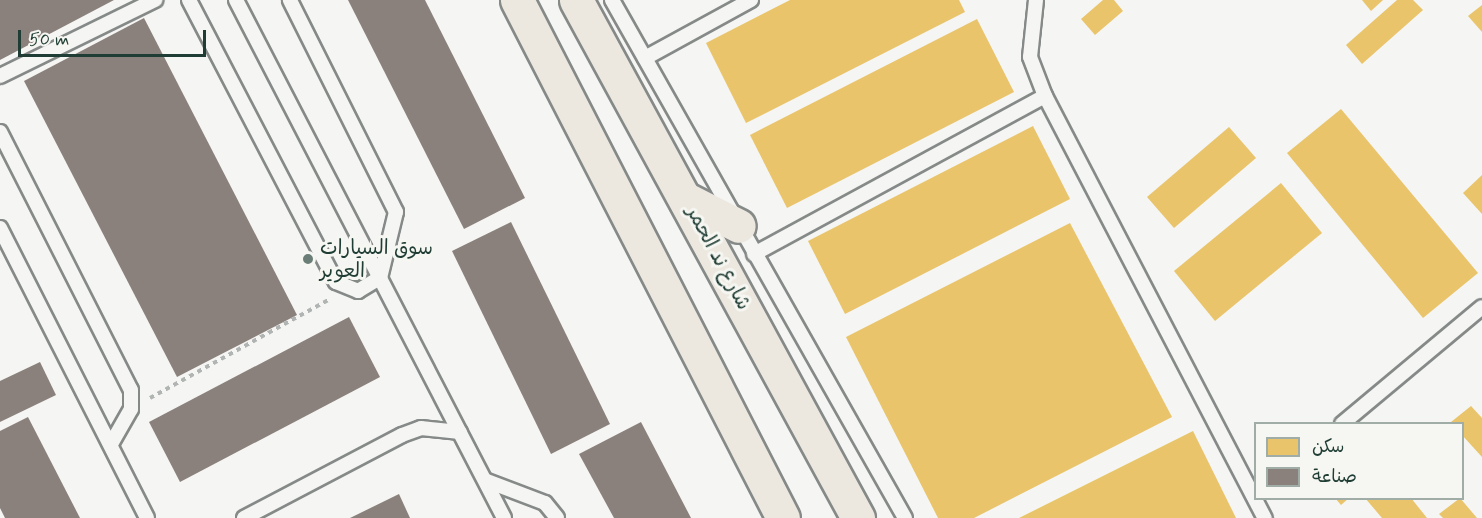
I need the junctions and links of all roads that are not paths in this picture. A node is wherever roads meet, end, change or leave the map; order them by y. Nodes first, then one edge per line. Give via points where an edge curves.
1 (155, 0) edge
2 (189, 0) edge
3 (236, 0) edge
4 (290, 0) edge
5 (517, 0) edge
6 (576, 0) edge
7 (612, 0) edge
8 (751, 0) edge
9 (1033, 1) edge
10 (645, 58) junction
11 (0, 76) edge
12 (1045, 96) junction
13 (0, 132) edge
14 (686, 199) junction
15 (0, 228) edge
16 (746, 240) junction
17 (380, 278) junction
18 (1482, 307) edge
19 (1343, 422) edge
20 (738, 427) junction
21 (460, 432) junction
22 (111, 444) junction
23 (487, 482) junction
24 (1254, 494) edge
25 (1257, 500) edge
26 (147, 518) edge
27 (244, 518) edge
28 (504, 518) edge
29 (557, 518) edge
30 (783, 518) edge
31 (805, 518) edge
32 (858, 518) edge
33 (905, 518) edge
34 (1265, 518) edge

1 - 11 lane
2 - 17 lane via 336,282 346,290 358,291
3 - 17 lane
4 - 17 lane via 396,212
5 - 20 main road
6 - 14 main road, شارع ند الحمر
7 - 10 lane
8 - 10 lane
9 - 12 lane via 1030,57
10 - 16 lane
12 - 16 lane
12 - 24 lane
13 - 22 lane via 123,373 131,409
14 - 16 main road
14 - 32 main road, شارع ند الحمر
15 - 22 lane
16 - 33 lane
17 - 21 lane
18 - 19 lane
20 - 30 main road
20 - 31 main road via 777,470
21 - 23 lane
21 - 27 lane via 421,428 402,435
22 - 26 lane
23 - 28 lane
23 - 29 lane via 545,503
25 - 34 lane

